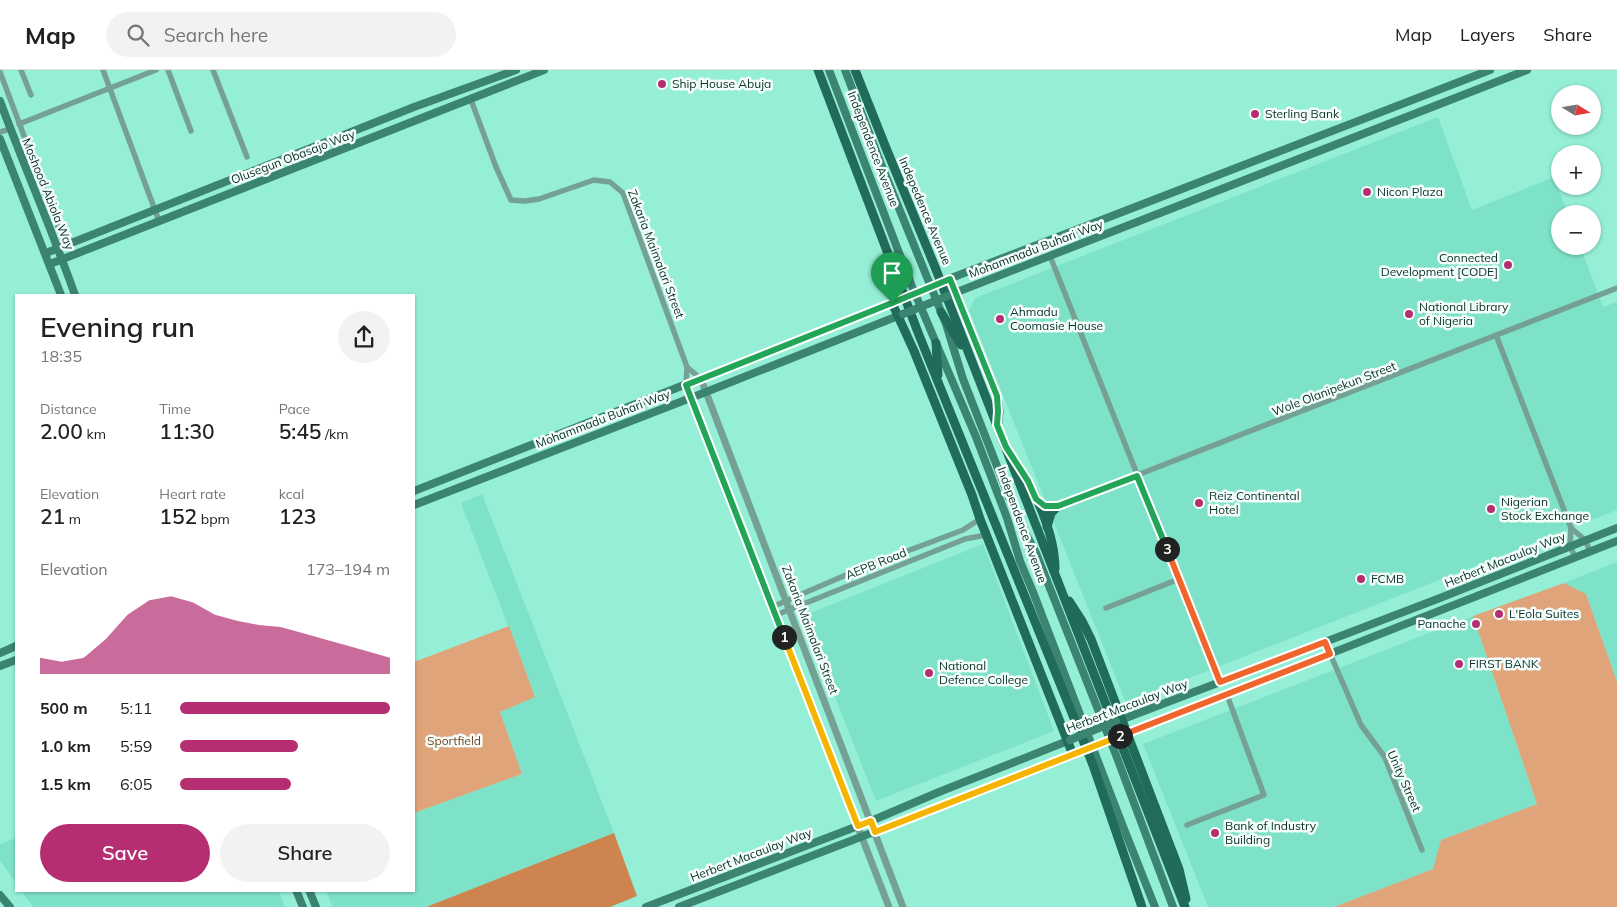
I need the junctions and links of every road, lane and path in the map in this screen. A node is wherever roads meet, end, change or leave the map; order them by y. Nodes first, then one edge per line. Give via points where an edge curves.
1 (21, 70) edge
2 (103, 70) edge
3 (156, 70) edge
4 (168, 70) edge
5 (213, 70) edge
6 (544, 70) edge
7 (818, 70) edge
8 (829, 70) edge
9 (845, 70) edge
10 (855, 70) edge
11 (1490, 70) edge
12 (1527, 70) edge
13 (514, 71) edge
14 (0, 72) edge
15 (514, 82) junction
16 (110, 88) junction
17 (31, 95) dead end
18 (471, 100) junction
19 (0, 101) edge
20 (1398, 105) junction
21 (1402, 118) junction
22 (19, 124) junction
23 (10, 128) junction
24 (191, 131) dead end
25 (0, 132) edge
26 (0, 139) edge
27 (886, 148) joint
28 (246, 157) dead end
29 (1164, 196) junction
30 (1168, 209) junction
31 (155, 211) junction
32 (159, 222) junction
33 (62, 247) junction
34 (46, 253) junction
35 (1050, 256) junction
36 (63, 259) junction
37 (50, 264) junction
38 (948, 280) junction
39 (1617, 288) edge
40 (61, 294) edge
41 (75, 294) edge
42 (952, 294) junction
43 (896, 301) junction
44 (952, 311) joint
45 (941, 312) junction
46 (900, 315) junction
47 (1496, 335) junction
48 (936, 343) junction
49 (687, 367) junction
50 (975, 368) junction
51 (701, 379) junction
52 (939, 384) junction
53 (686, 385) junction
54 (706, 392) junction
55 (691, 398) junction
56 (997, 425) junction
57 (1006, 447) junction
58 (1137, 476) junction
59 (415, 491) edge
60 (1036, 499) junction
61 (415, 505) edge
62 (1058, 506) junction
63 (980, 519) junction
64 (1047, 528) junction
65 (1571, 528) junction
66 (1617, 528) edge
67 (986, 536) junction
68 (1585, 540) junction
69 (1617, 541) edge
70 (1570, 546) junction
71 (1590, 551) junction
72 (1575, 557) junction
73 (1056, 577) junction
74 (1179, 579) junction
75 (1060, 589) junction
76 (787, 601) junction
77 (772, 607) junction
78 (1106, 608) dead end
79 (790, 610) junction
80 (776, 615) junction
81 (1325, 642) junction
82 (15, 646) edge
83 (0, 653) edge
84 (1330, 654) junction
85 (15, 660) edge
86 (0, 666) edge
87 (1220, 682) junction
88 (1227, 694) junction
89 (1119, 720) junction
90 (1124, 735) junction
91 (1069, 740) junction
92 (1074, 754) junction
93 (871, 821) junction
94 (1187, 825) dead end
95 (858, 826) junction
96 (875, 832) junction
97 (862, 837) junction
98 (1422, 850) dead end
99 (297, 892) edge
100 (310, 892) edge
101 (0, 895) edge
102 (10, 907) edge
103 (303, 907) edge
104 (316, 907) edge
105 (646, 907) edge
106 (679, 907) edge
107 (889, 907) edge
108 (903, 907) edge
109 (1142, 907) edge
110 (1155, 907) edge
111 (1173, 907) edge
112 (1186, 907) edge

1 - 17 street
2 - 16 street
3 - 16 street
4 - 24 street
5 - 28 street
6 - 15 main road, Olusegun Obasajo Way
7 - 52 main road, Independence Avenue
8 - 48 main road, Independence Avenue
9 - 45 main road, Independence Avenue
10 - 27 main road, Independence Avenue
11 - 20 main road, Mohammadu Buhari Way
12 - 21 main road, Mohammadu Buhari Way
13 - 15 main road
13 - 31 main road, Olusegun Obasajo Way via 414,107
14 - 22 street
15 - 18 main road, Olusegun Obasajo Way
16 - 22 street
16 - 31 street
18 - 32 main road, Olusegun Obasajo Way
18 - 49 street, Zakaria Maimalari Street via 511,200 539,199 594,180 610,182 623,193
19 - 23 main road, Moshood Abiola Way
20 - 21 main road
20 - 29 main road, Mohammadu Buhari Way
21 - 30 main road, Mohammadu Buhari Way
22 - 33 street
23 - 25 street
23 - 33 main road, Moshood Abiola Way
26 - 34 main road, Moshood Abiola Way
27 - 44 main road, Indepedence Avenue
29 - 30 main road
29 - 38 main road, Mohammadu Buhari Way
30 - 35 main road, Mohammadu Buhari Way
31 - 32 street
31 - 33 main road, Olusegun Obasajo Way
32 - 36 main road, Olusegun Obasajo Way
33 - 34 main road, Olusegun Obasajo Way
33 - 36 main road, Moshood Abiola Way
34 - 37 main road, Moshood Abiola Way
35 - 42 main road, Mohammadu Buhari Way
35 - 58 street
36 - 37 main road, Olusegun Obasajo Way
36 - 41 main road, Moshood Abiola Way
37 - 40 main road, Moshood Abiola Way
38 - 42 main road
38 - 43 main road, Mohammadu Buhari Way, bridge
39 - 47 street, Wole Olanipekun Street
42 - 46 main road, Mohammadu Buhari Way, bridge
42 - 56 main road via 997,396
43 - 46 main road
43 - 51 main road, Mohammadu Buhari Way
44 - 50 main road, Independence Avenue
45 - 50 main road
45 - 111 main road, Independence Avenue via 962,379 1016,515 1036,553
46 - 54 main road, Mohammadu Buhari Way
46 - 63 main road
47 - 58 street, Wole Olanipekun Street
47 - 65 street
48 - 52 main road
48 - 110 main road, Independence Avenue via 976,437 1020,561
49 - 51 street, Zakaria Maimalari Street
49 - 53 street, Zakaria Maimalari Street
50 - 56 main road, Independence Avenue
51 - 53 main road, Mohammadu Buhari Way
51 - 54 street, Zakaria Maimalari Street
52 - 109 main road, Independence Avenue via 1093,765
53 - 55 street, Zakaria Maimalari Street
53 - 59 main road, Mohammadu Buhari Way
54 - 55 main road, Mohammadu Buhari Way
54 - 76 street, Zakaria Maimalari Street
55 - 61 main road, Mohammadu Buhari Way
55 - 77 street, Zakaria Maimalari Street
56 - 57 main road, Independence Avenue
57 - 60 main road
57 - 73 main road, Independence Avenue
58 - 62 street, Wole Olanipekun Street
58 - 74 street
60 - 62 main road via 1045,506
60 - 64 main road
62 - 64 main road via 1049,516
63 - 67 main road
63 - 76 street, AEPB Road via 963,530
64 - 73 main road via 1055,556
65 - 68 street
65 - 70 street
66 - 68 main road, Herbert Macaulay Way
67 - 79 street, AEPB Road via 965,539
67 - 91 main road
68 - 70 main road, Herbert Macaulay Way
68 - 71 street
69 - 71 main road, Herbert Macaulay Way
70 - 72 street
70 - 81 main road, Herbert Macaulay Way
71 - 72 main road, Herbert Macaulay Way
72 - 84 main road, Herbert Macaulay Way
73 - 75 main road, Independence Avenue
74 - 78 street
74 - 87 street
75 - 89 main road via 1087,630
75 - 112 main road, Independence Avenue
76 - 77 street, AEPB Road
76 - 79 street, Zakaria Maimalari Street
77 - 80 street, Zakaria Maimalari Street
79 - 80 street, AEPB Road
79 - 93 street, Zakaria Maimalari Street
80 - 95 street, Zakaria Maimalari Street
81 - 84 street, Unity Street
81 - 87 main road, Herbert Macaulay Way
82 - 83 main road
84 - 88 main road, Herbert Macaulay Way
84 - 98 street, Unity Street via 1361,725 1388,763
85 - 86 main road
87 - 89 main road, Herbert Macaulay Way
88 - 90 main road, Herbert Macaulay Way
88 - 94 street via 1264,795
89 - 90 main road
89 - 91 main road, Herbert Macaulay Way, bridge
90 - 92 main road, Herbert Macaulay Way, bridge
90 - 112 main road via 1179,869
91 - 92 main road
91 - 93 main road, Herbert Macaulay Way
92 - 96 main road, Herbert Macaulay Way
93 - 95 main road, Herbert Macaulay Way
93 - 96 street, Zakaria Maimalari Street
95 - 97 street, Zakaria Maimalari Street
95 - 105 main road, Herbert Macaulay Way
96 - 97 main road, Herbert Macaulay Way
96 - 108 street, Zakaria Maimalari Street
97 - 106 main road, Herbert Macaulay Way
97 - 107 street, Zakaria Maimalari Street
99 - 103 main road
100 - 104 main road
101 - 102 main road

